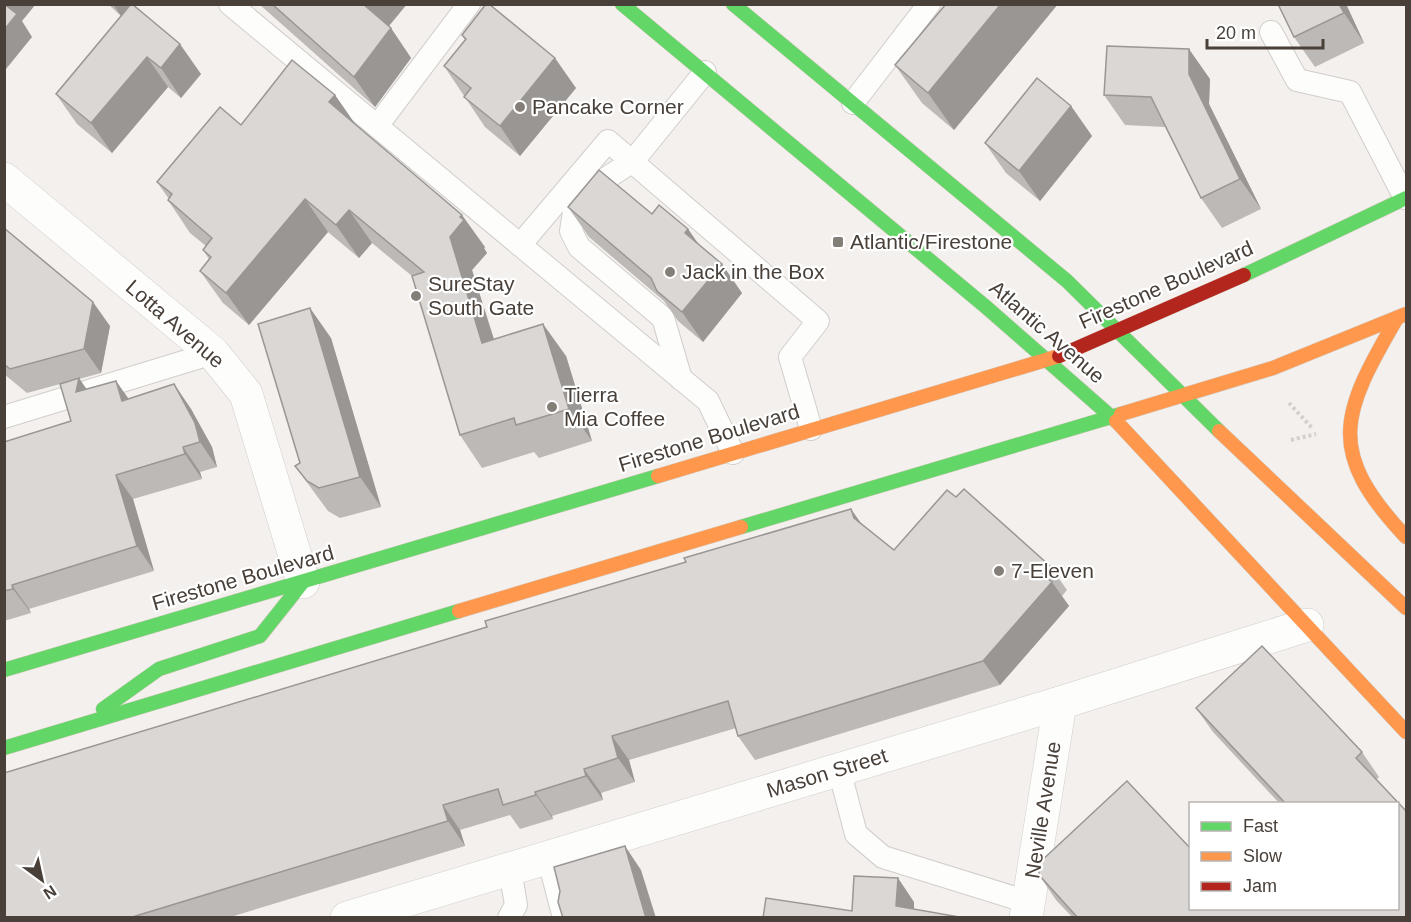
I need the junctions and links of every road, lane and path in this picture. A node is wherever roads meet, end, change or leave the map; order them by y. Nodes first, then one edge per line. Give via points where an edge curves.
1 (230, 4) edge
2 (469, 4) edge
3 (622, 4) edge
4 (733, 4) edge
5 (929, 4) edge
6 (1270, 32) dead end
7 (705, 72) junction
8 (853, 103) junction
9 (377, 126) junction
10 (633, 160) junction
11 (4, 178) edge
12 (1406, 198) edge
13 (520, 245) junction
14 (1402, 316) edge
15 (1119, 330) junction
16 (213, 353) junction
17 (1049, 360) junction
18 (681, 379) junction
19 (1184, 398) junction
20 (1289, 403) dead end
21 (4, 417) edge
22 (1112, 417) junction
23 (811, 429) junction
24 (1325, 432) dead end
25 (1314, 434) junction
26 (1291, 440) dead end
27 (733, 453) junction
28 (1407, 537) edge
29 (303, 582) junction
30 (1407, 608) edge
31 (1307, 625) junction
32 (4, 670) edge
33 (1060, 703) junction
34 (83, 724) junction
35 (1407, 732) edge
36 (4, 748) edge
37 (839, 770) junction
38 (548, 857) junction
39 (510, 868) junction
40 (400, 910) edge
41 (1027, 910) edge
42 (347, 918) edge
43 (509, 918) edge
44 (564, 918) edge

1 - 9 lane
2 - 9 lane
3 - 7 main road, Atlantic Avenue
4 - 8 main road
5 - 8 lane
6 - 12 lane via 1297,80 1350,92
7 - 10 lane
7 - 17 main road, Atlantic Avenue
8 - 15 main road via 1058,273
9 - 13 lane
10 - 13 lane via 608,141
10 - 18 lane via 596,185 574,212 571,231 579,247 663,318
10 - 23 lane via 818,321 790,357
11 - 16 street, Lotta Avenue
12 - 15 main road, Firestone Boulevard
13 - 18 lane
14 - 19 main road via 1321,352
14 - 28 main road via 1367,369 1348,427 1353,465 1370,496
15 - 17 main road, Firestone Boulevard
15 - 19 main road
16 - 21 lane
16 - 29 street, Lotta Avenue via 246,394
17 - 22 main road, Atlantic Avenue
17 - 23 main road, Firestone Boulevard
18 - 27 lane via 708,400
19 - 22 main road
19 - 30 main road
20 - 25 path
22 - 31 main road, Atlantic Avenue
22 - 34 main road
23 - 27 main road, Firestone Boulevard
24 - 25 path
25 - 26 path
27 - 29 main road, Firestone Boulevard
29 - 32 main road, Firestone Boulevard
29 - 34 main road via 260,636 159,669
31 - 33 street, Mason Street
31 - 35 main road, Atlantic Avenue
33 - 37 street, Mason Street
33 - 41 street, Neville Avenue
34 - 36 main road
37 - 38 street, Mason Street
37 - 41 lane via 856,834 883,857
38 - 39 street, Mason Street
38 - 44 lane
39 - 40 street, Mason Street
39 - 43 lane via 516,905
40 - 42 street, Mason Street

